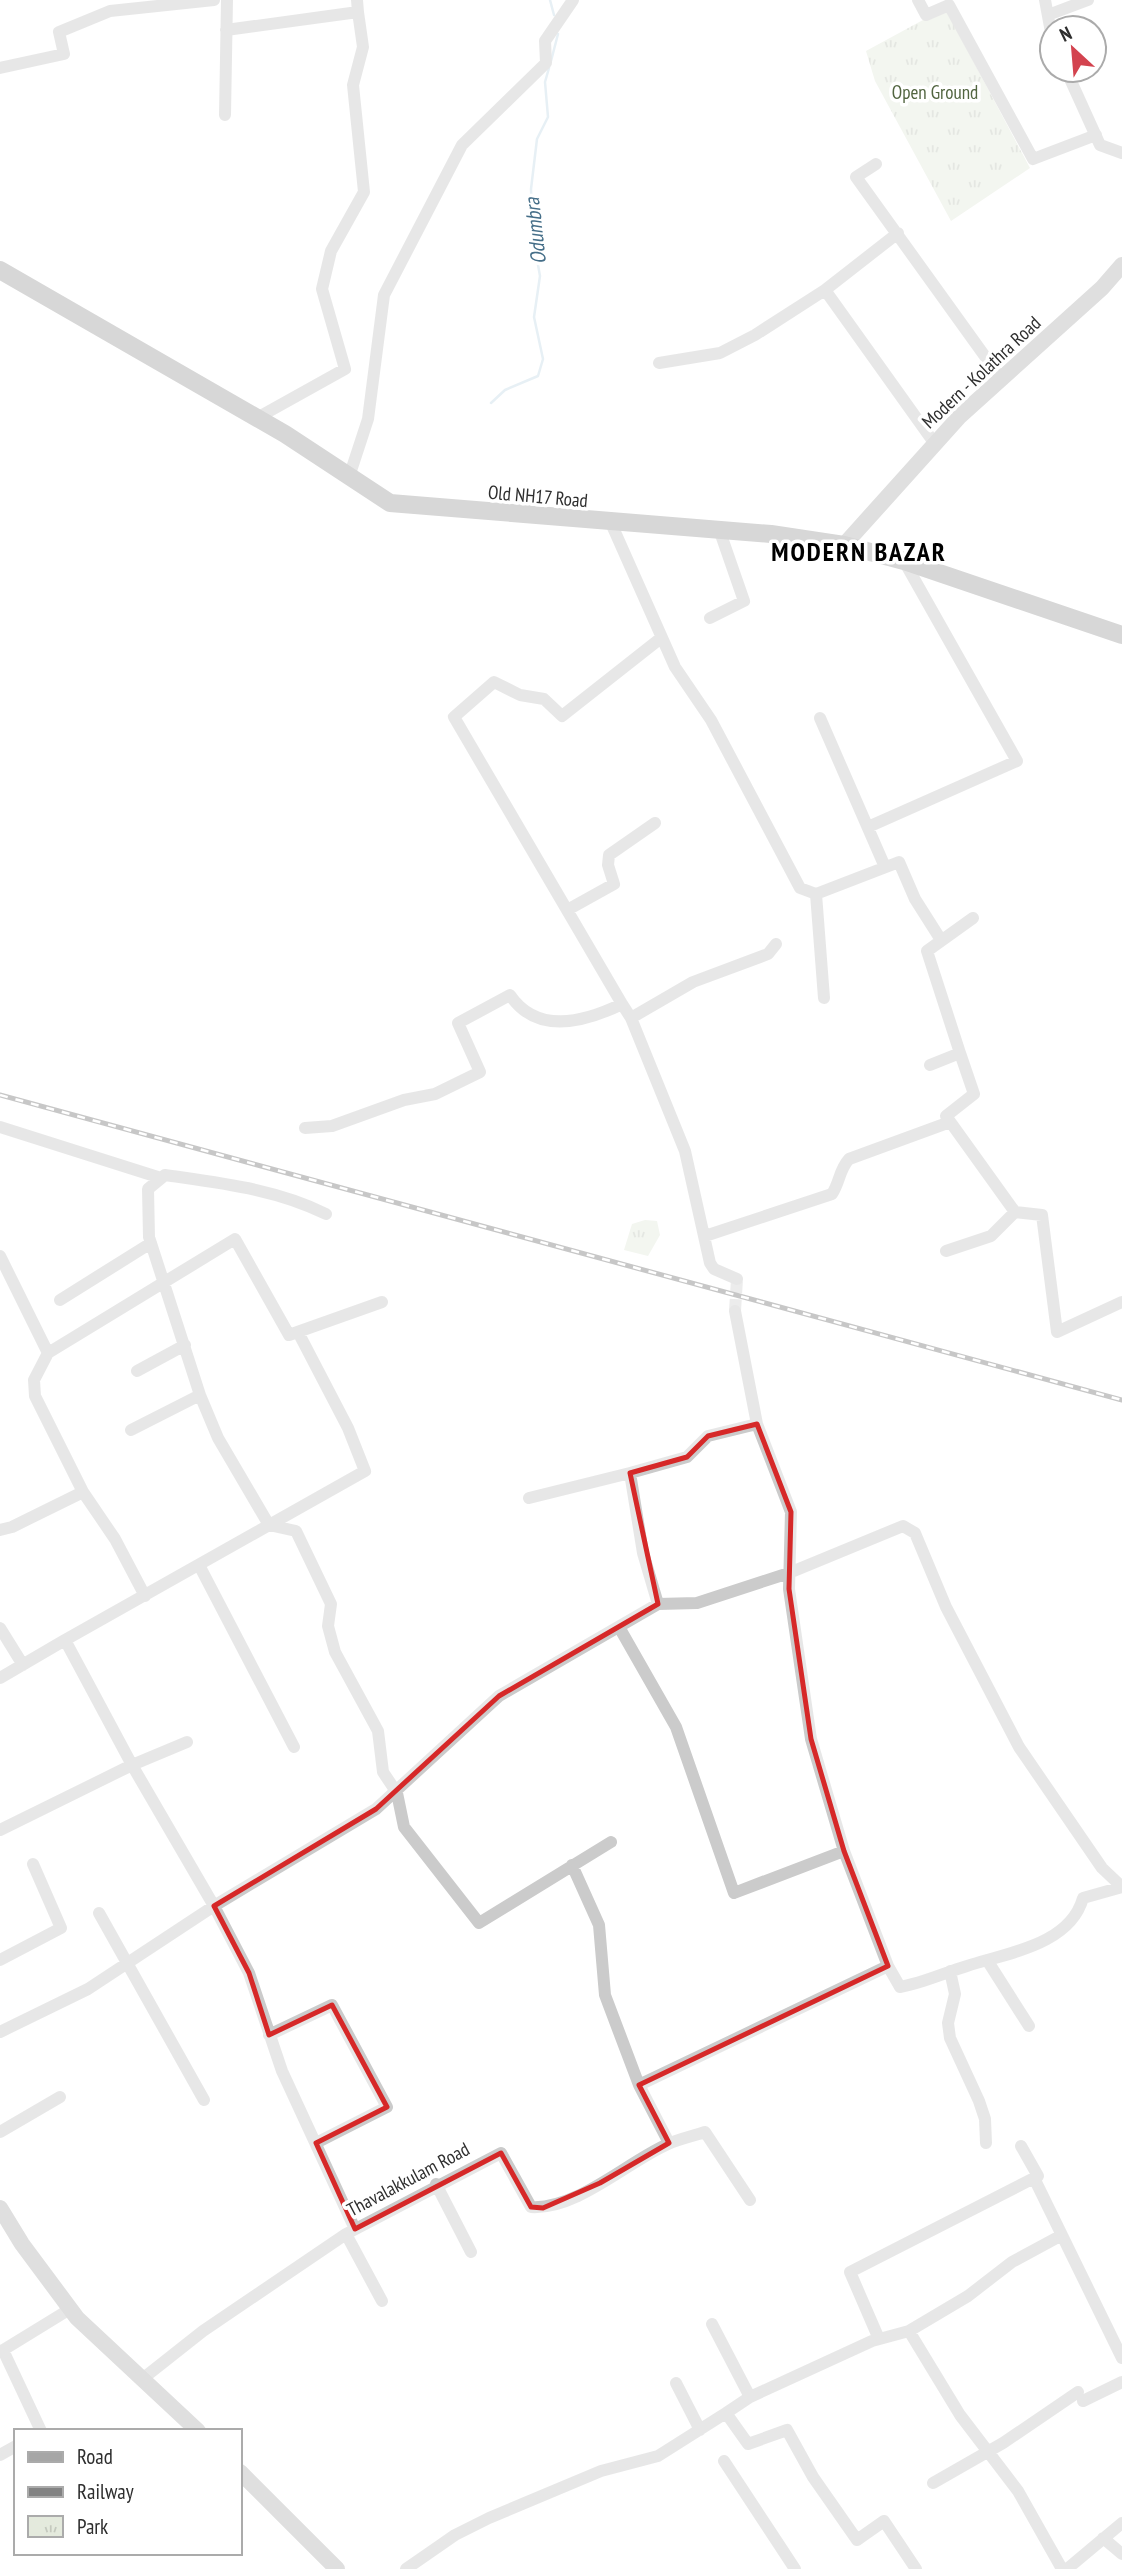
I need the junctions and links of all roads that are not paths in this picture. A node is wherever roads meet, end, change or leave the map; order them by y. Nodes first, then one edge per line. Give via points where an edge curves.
1 (214, 0) edge
2 (227, 0) edge
3 (573, 0) edge
4 (918, 0) edge
5 (1088, 0) edge
6 (358, 6) edge
7 (1051, 14) edge
8 (226, 30) junction
9 (0, 68) edge
10 (1072, 84) edge
11 (225, 115) dead end
12 (1096, 135) junction
13 (1122, 153) edge
14 (876, 164) dead end
15 (898, 233) junction
16 (1122, 265) edge
17 (0, 270) edge
18 (825, 290) junction
19 (659, 363) dead end
20 (1002, 380) junction
21 (257, 418) junction
22 (935, 444) junction
23 (349, 477) junction
24 (611, 523) junction
25 (719, 529) junction
26 (844, 545) junction
27 (904, 561) junction
28 (710, 618) dead end
29 (1122, 635) edge
30 (661, 638) junction
31 (820, 718) dead end
32 (655, 823) dead end
33 (868, 827) junction
34 (885, 867) junction
35 (816, 894) junction
36 (569, 909) junction
37 (972, 918) dead end
38 (942, 940) junction
39 (776, 944) dead end
40 (824, 998) dead end
41 (622, 1004) junction
42 (631, 1018) junction
43 (960, 1053) junction
44 (930, 1065) dead end
45 (950, 1122) junction
46 (0, 1127) edge
47 (305, 1128) dead end
48 (161, 1178) junction
49 (1015, 1212) junction
50 (326, 1214) dead end
51 (705, 1236) junction
52 (151, 1243) junction
53 (946, 1251) dead end
54 (0, 1256) edge
55 (737, 1279) dead end
56 (164, 1281) junction
57 (60, 1300) dead end
58 (382, 1302) dead end
59 (1122, 1302) edge
60 (735, 1311) tunnel mouth
61 (298, 1332) junction
62 (185, 1345) junction
63 (48, 1353) junction
64 (137, 1371) dead end
65 (200, 1395) junction
66 (757, 1424) junction
67 (131, 1430) dead end
68 (630, 1473) junction
69 (83, 1492) junction
70 (529, 1498) dead end
71 (269, 1525) junction
72 (0, 1530) edge
73 (199, 1565) junction
74 (789, 1573) junction
75 (145, 1596) junction
76 (658, 1604) junction
77 (619, 1627) junction
78 (0, 1628) edge
79 (65, 1640) junction
80 (23, 1665) junction
81 (0, 1678) edge
82 (187, 1742) dead end
83 (293, 1747) dead end
84 (132, 1765) junction
85 (397, 1793) junction
86 (0, 1830) edge
87 (611, 1842) dead end
88 (844, 1851) junction
89 (33, 1864) dead end
90 (572, 1865) junction
91 (1122, 1887) edge
92 (214, 1906) junction
93 (99, 1913) dead end
94 (0, 1960) edge
95 (987, 1960) junction
96 (127, 1963) junction
97 (888, 1966) junction
98 (950, 1971) junction
99 (1029, 2025) dead end
100 (0, 2032) edge
101 (269, 2035) junction
102 (639, 2085) junction
103 (61, 2097) dead end
104 (204, 2101) dead end
105 (0, 2132) edge
106 (316, 2143) junction
107 (669, 2143) junction
108 (986, 2143) dead end
109 (1021, 2146) dead end
110 (1034, 2178) junction
111 (436, 2184) junction
112 (750, 2200) dead end
113 (0, 2208) edge
114 (350, 2232) junction
115 (1062, 2235) junction
116 (471, 2252) dead end
117 (382, 2301) dead end
118 (70, 2309) junction
119 (712, 2324) dead end
120 (908, 2331) junction
121 (878, 2339) junction
122 (2, 2351) edge
123 (1122, 2358) edge
124 (141, 2380) junction
125 (1122, 2382) edge
126 (676, 2383) dead end
127 (750, 2397) junction
128 (726, 2413) junction
129 (40, 2429) edge
130 (196, 2429) edge
131 (700, 2430) junction
132 (988, 2451) junction
133 (724, 2461) dead end
134 (242, 2474) edge
135 (933, 2483) dead end
136 (1122, 2523) edge
137 (1104, 2538) junction
138 (1122, 2554) edge
139 (337, 2569) edge
140 (407, 2569) edge
141 (795, 2569) edge
142 (916, 2569) edge
143 (1064, 2569) edge

1 - 9 street via 110,11 59,32 64,54
2 - 8 street
3 - 23 street via 545,41 546,63 462,145 384,295 368,419
4 - 12 street via 926,15 949,5 1033,159
5 - 7 street
6 - 8 street
6 - 21 street via 363,47 353,85 364,192 331,251 322,289 345,369
8 - 11 street
10 - 12 street
12 - 13 street via 1100,145
14 - 15 street via 856,177
15 - 18 street
15 - 20 street
16 - 20 main road, Modern - Kolathra Road
17 - 21 main road, Old NH17 Road
18 - 19 street via 720,353
18 - 22 street
20 - 22 main road, Modern - Kolathra Road
21 - 23 main road, Old NH17 Road
22 - 26 main road, Modern - Kolathra Road
23 - 24 main road, Old NH17 Road via 390,503
24 - 25 main road, Old NH17 Road
24 - 30 street
25 - 26 main road, Old NH17 Road
25 - 28 street via 744,601
26 - 27 main road, Old NH17 Road
27 - 29 main road, Old NH17 Road
27 - 33 street via 1017,761
30 - 35 street via 711,720 800,888
30 - 36 street via 562,716 544,699 520,695 494,682 454,717
31 - 33 street
32 - 36 street via 609,855 614,884
33 - 34 street
34 - 35 street
34 - 38 street via 899,862 915,899
35 - 40 street
36 - 41 street
37 - 38 street
38 - 43 street via 927,951
39 - 42 street via 768,954 693,982
41 - 42 street
41 - 47 street via 586,1020 558,1021 532,1017 510,995 458,1023 480,1072 435,1094 332,1126
42 - 51 street via 685,1151
43 - 44 street
43 - 45 street via 974,1094 946,1116
45 - 49 street
45 - 51 street via 849,1159 839,1170 832,1194
46 - 48 street
48 - 50 street via 268,1192
48 - 52 street via 148,1189
49 - 53 street via 991,1236
49 - 59 street via 1042,1214 1057,1332
51 - 55 street via 715,1269
52 - 56 street
52 - 57 street
54 - 63 street
56 - 61 street via 234,1239 289,1335
56 - 62 street
56 - 63 street
58 - 61 street
60 - 66 street
61 - 71 street via 365,1471
62 - 64 street
62 - 65 street
63 - 69 street via 34,1380 35,1396
65 - 67 street
65 - 71 street via 218,1438
66 - 68 street via 708,1436 687,1457
66 - 74 street via 791,1513
68 - 70 street
68 - 76 street via 643,1553
69 - 72 street
69 - 75 street
71 - 73 street
71 - 85 street via 296,1531 310,1559 331,1604 328,1626 335,1652 378,1731 383,1772
73 - 75 street
73 - 83 street
74 - 76 street via 697,1603
74 - 88 street via 811,1739
74 - 91 street via 903,1526 915,1533 946,1607 1019,1747 1102,1868
75 - 79 street
76 - 77 street
77 - 85 street via 499,1696
77 - 88 street via 676,1727 734,1893
78 - 80 street
79 - 80 street
79 - 84 street
80 - 81 street
82 - 84 street
84 - 86 street
84 - 92 street
85 - 90 street via 404,1827 479,1923
85 - 92 street
87 - 90 street
88 - 97 street
89 - 94 street via 61,1928
90 - 102 street via 599,1925 605,1995
91 - 95 street via 1083,1898 1069,1923 1054,1935
92 - 96 street
92 - 101 street via 249,1973
93 - 96 street
95 - 98 street
95 - 99 street
96 - 100 street via 88,1989
96 - 104 street
97 - 98 street via 900,1987
97 - 102 street
98 - 108 street via 955,1994 948,2023 950,2038 979,2101
101 - 106 street
101 - 106 street via 332,2005 387,2107
102 - 107 street
103 - 105 street
106 - 114 street
107 - 111 street, Thavalakkulam Road via 600,2183 543,2208 531,2207 501,2153
107 - 112 street via 705,2132
109 - 110 street via 1038,2176
110 - 115 street
110 - 121 street via 850,2272
111 - 114 street, Thavalakkulam Road
111 - 116 street
113 - 118 main road
114 - 117 street
114 - 124 street, Thavalakkulam Road via 203,2331
115 - 120 street via 1012,2262 968,2296
115 - 123 street
118 - 122 street
118 - 124 main road
119 - 127 street
120 - 121 street
120 - 132 street
121 - 127 street
122 - 129 street
124 - 130 main road
125 - 132 street via 1081,2396
126 - 131 street
127 - 128 street
128 - 131 street
128 - 142 street via 748,2444 787,2430 857,2540 884,2521
131 - 140 street via 658,2456 601,2470 489,2518
132 - 135 street
132 - 143 street via 1018,2491
133 - 141 street
134 - 139 main road
136 - 137 street
137 - 138 street
137 - 143 street

